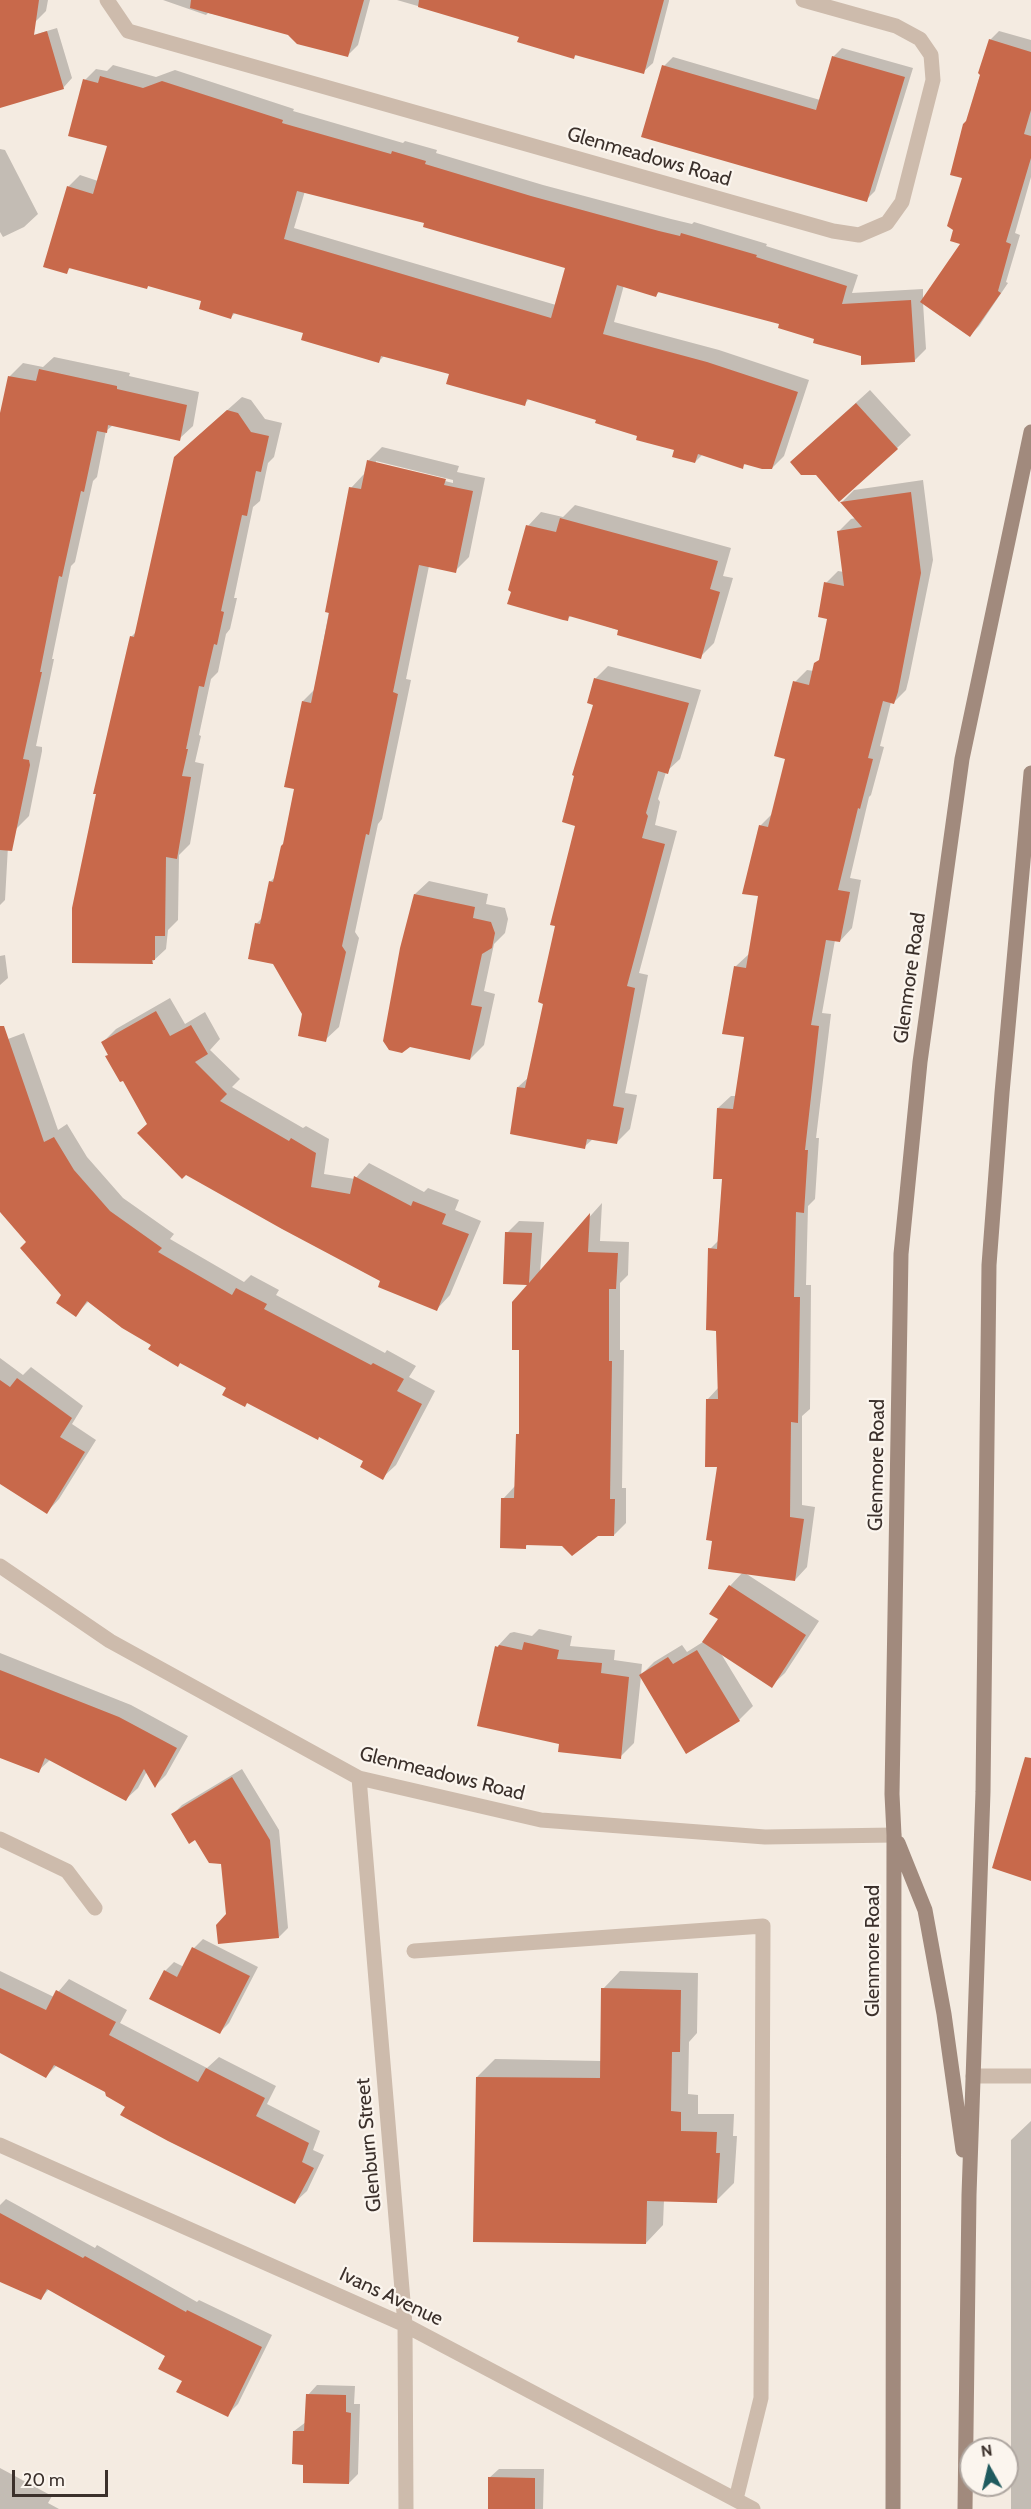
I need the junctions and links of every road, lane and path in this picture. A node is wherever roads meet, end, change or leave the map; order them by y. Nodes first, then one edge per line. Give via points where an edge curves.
1 (107, 0) edge
2 (803, 0) edge
3 (1031, 432) edge
4 (1031, 773) edge
5 (0, 1566) edge
6 (359, 1778) junction
7 (894, 1835) junction
8 (0, 1839) edge
9 (95, 1908) dead end
10 (414, 1951) dead end
11 (972, 2076) junction
12 (1031, 2076) edge
13 (0, 2145) edge
14 (969, 2195) junction
15 (405, 2325) junction
16 (736, 2499) junction
17 (406, 2509) edge
18 (753, 2509) edge
19 (893, 2509) edge
20 (965, 2509) edge

1 - 2 street, Glenmeadows Road via 128,31 859,236 887,223 902,202 933,80 931,55 920,39 896,26
3 - 7 main road, Glenmore Road via 962,759 918,1084 901,1254
4 - 11 main road via 989,1265 983,1792
5 - 6 street, Glenmeadows Road via 110,1641
6 - 7 street, Glenmeadows Road via 541,1820 765,1837
6 - 15 street, Glenburn Street
7 - 14 main road via 925,1910
7 - 19 main road, Glenmore Road
8 - 9 street via 67,1870
10 - 16 street via 763,1926 761,2398
11 - 12 street
11 - 14 main road
13 - 15 street, Ivans Avenue
14 - 20 main road
15 - 16 street, Ivans Avenue
15 - 17 street, Glenburn Street
16 - 18 street, Ivans Avenue

